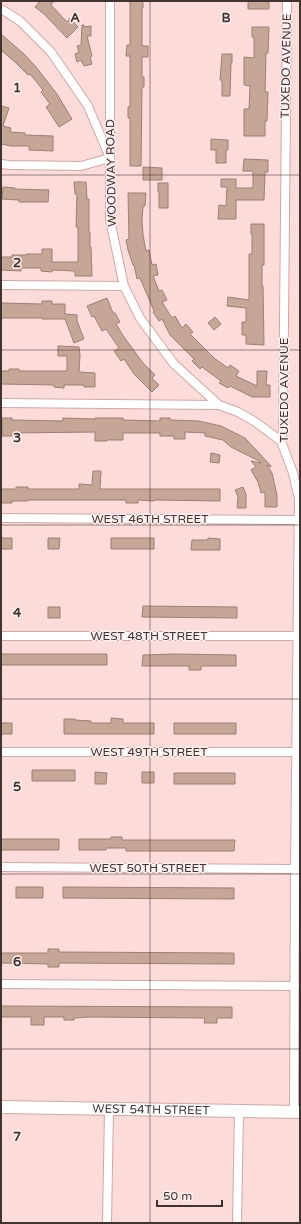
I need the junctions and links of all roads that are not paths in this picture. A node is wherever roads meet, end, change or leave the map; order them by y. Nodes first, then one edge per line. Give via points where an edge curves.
1 (110, 1) edge
2 (287, 1) edge
3 (1, 8) edge
4 (110, 158) junction
5 (1, 164) edge
6 (1, 285) edge
7 (124, 286) junction
8 (1, 403) edge
9 (219, 404) junction
10 (281, 441) junction
11 (1, 518) edge
12 (299, 520) edge
13 (1, 636) edge
14 (298, 636) junction
15 (1, 752) edge
16 (297, 752) junction
17 (1, 867) edge
18 (295, 869) junction
19 (297, 909) edge
20 (1, 984) edge
21 (295, 986) junction
22 (1, 1107) edge
23 (109, 1109) junction
24 (239, 1111) junction
25 (297, 1112) edge
26 (107, 1223) edge
27 (237, 1223) edge

1 - 4 street, WOODWAY ROAD
2 - 10 street, TUXEDO AVENUE
3 - 4 street via 20,21 52,52 88,106
4 - 5 street via 81,166
4 - 7 street, WOODWAY ROAD via 110,220
6 - 7 street
7 - 9 street, WOODWAY ROAD via 140,318 170,360
8 - 9 street
9 - 10 street, WOODWAY ROAD via 254,421
10 - 12 street, TUXEDO AVENUE via 299,499
11 - 12 street, WEST 46TH STREET
12 - 14 street, TUXEDO AVENUE
13 - 14 street, WEST 48TH STREET
14 - 16 street, TUXEDO AVENUE
15 - 16 street, WEST 49TH STREET
16 - 18 street, TUXEDO AVENUE
17 - 18 street, WEST 50TH STREET
18 - 19 street, TUXEDO AVENUE
19 - 21 street, TUXEDO AVENUE
20 - 21 street
21 - 25 street, TUXEDO AVENUE
22 - 23 street, WEST 54TH STREET
23 - 24 street, WEST 54TH STREET
23 - 26 street
24 - 25 street, WEST 54TH STREET
24 - 27 street

